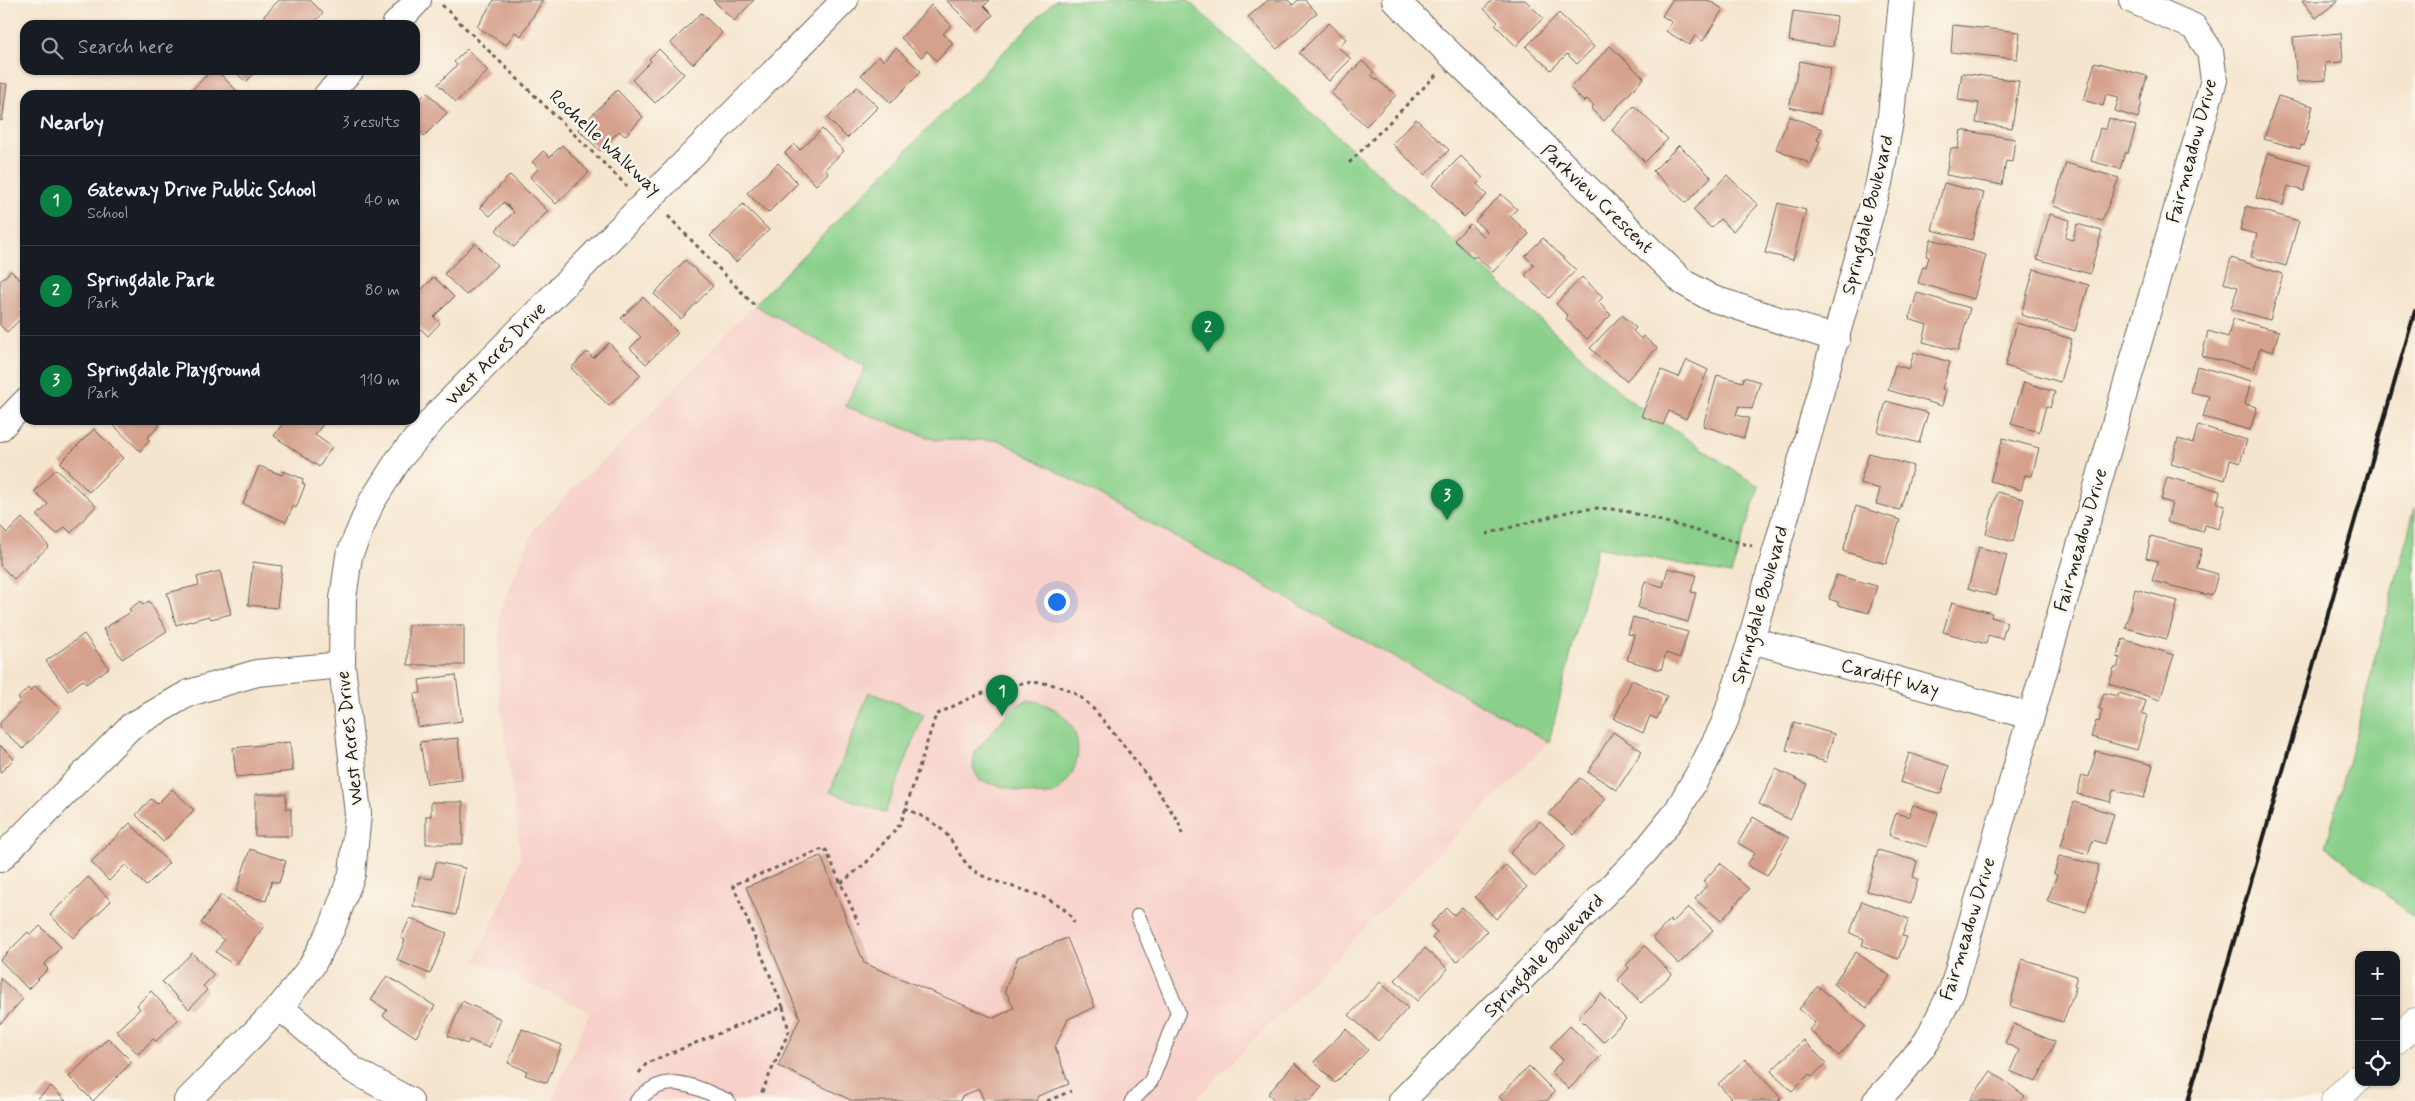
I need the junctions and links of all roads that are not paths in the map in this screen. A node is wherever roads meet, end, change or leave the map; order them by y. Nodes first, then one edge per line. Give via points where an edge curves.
1 (418, 0) edge
2 (844, 0) edge
3 (1395, 0) edge
4 (1902, 0) edge
5 (2132, 0) edge
6 (400, 20) edge
7 (346, 75) edge
8 (331, 90) edge
9 (1837, 339) junction
10 (20, 407) edge
11 (0, 428) edge
12 (1751, 640) junction
13 (342, 665) junction
14 (2030, 716) junction
15 (0, 859) edge
16 (1138, 916) dead end
17 (280, 1007) junction
18 (2415, 1022) edge
19 (2400, 1036) edge
20 (187, 1101) edge
21 (410, 1101) edge
22 (637, 1101) edge
23 (728, 1101) edge
24 (1132, 1101) edge
25 (1402, 1101) edge
26 (1876, 1101) edge

1 - 6 street
2 - 13 street, West Acres Drive via 440,411 399,459 371,503 349,556 343,599
3 - 9 street, Parkview Crescent via 1683,282 1711,298
4 - 9 street, Springdale Boulevard via 1891,116 1879,183
5 - 14 street, Fairmeadow Drive via 2194,27 2210,51 2214,80
7 - 8 street
9 - 12 street, Springdale Boulevard
10 - 11 street
12 - 14 street, Cardiff Way
12 - 25 street, Springdale Boulevard via 1724,724 1676,813 1644,853
13 - 15 street via 257,673 189,693 130,728
13 - 17 street, West Acres Drive via 358,814 352,874 332,928 316,959
14 - 26 street, Fairmeadow Drive via 1952,992 1927,1040
16 - 24 lane via 1178,1012 1151,1081
17 - 20 street, West Acres Drive
17 - 21 street via 353,1070
18 - 19 street
22 - 23 lane via 650,1089 683,1082

